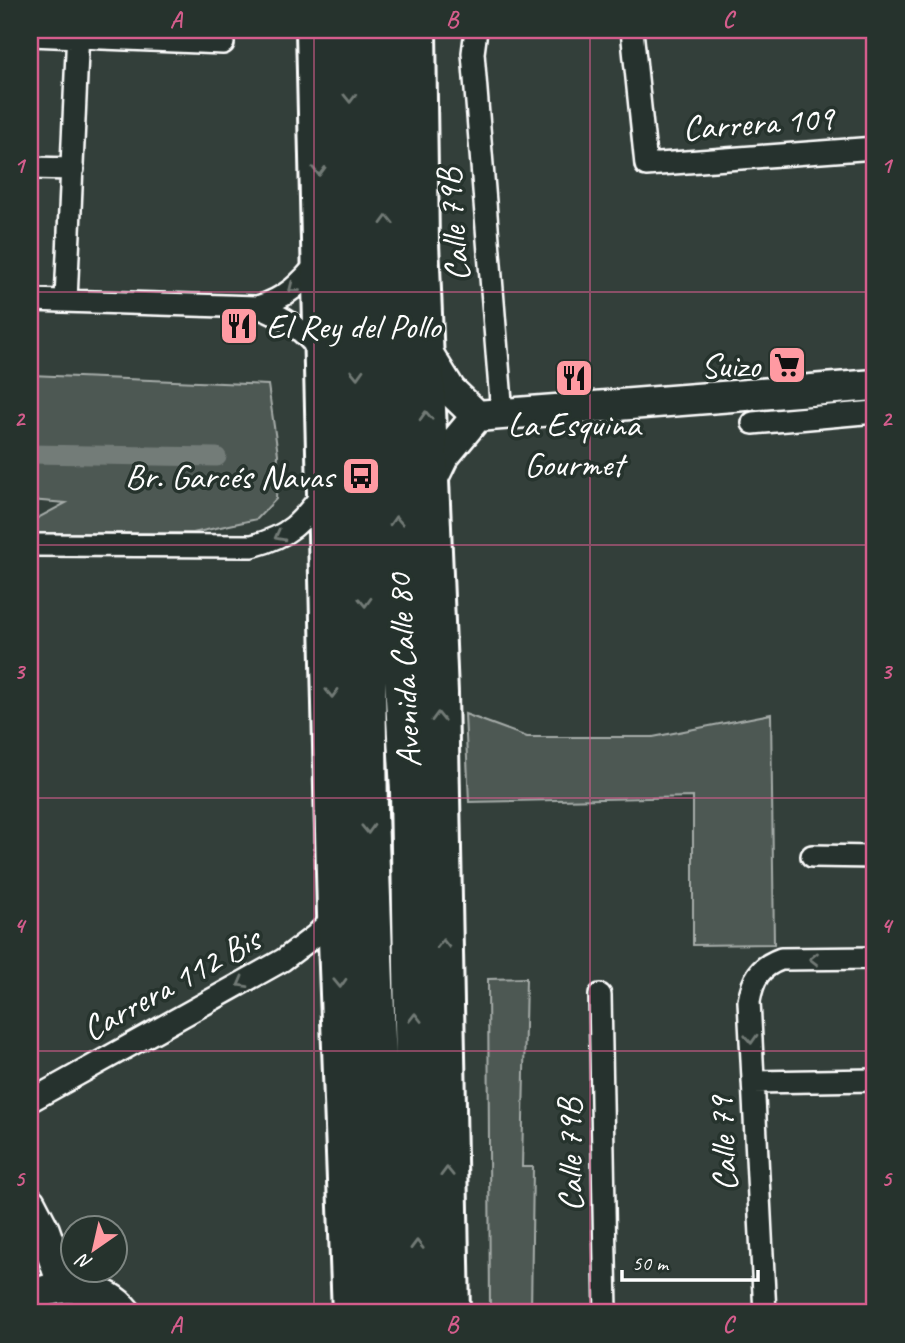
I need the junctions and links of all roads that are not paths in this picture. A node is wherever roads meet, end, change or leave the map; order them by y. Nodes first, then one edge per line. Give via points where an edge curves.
1 (316, 30) edge
2 (348, 30) edge
3 (382, 30) edge
4 (415, 30) edge
5 (476, 30) edge
6 (632, 30) edge
7 (78, 33) edge
8 (30, 35) edge
9 (223, 43) dead end
10 (875, 148) edge
11 (30, 168) edge
12 (73, 169) junction
13 (419, 243) junction
14 (321, 258) junction
15 (388, 297) junction
16 (30, 300) edge
17 (66, 300) junction
18 (257, 307) junction
19 (423, 346) junction
20 (324, 353) junction
21 (875, 386) edge
22 (875, 412) edge
23 (489, 415) junction
24 (753, 422) dead end
25 (429, 486) junction
26 (327, 488) junction
27 (30, 545) edge
28 (813, 856) dead end
29 (875, 857) edge
30 (337, 914) junction
31 (875, 958) edge
32 (600, 995) dead end
33 (875, 1080) edge
34 (753, 1083) junction
35 (30, 1101) edge
36 (30, 1203) edge
37 (64, 1287) junction
38 (30, 1297) edge
39 (126, 1313) edge
40 (352, 1313) edge
41 (383, 1313) edge
42 (419, 1313) edge
43 (450, 1313) edge
44 (606, 1313) edge
45 (765, 1313) edge

1 -> 14 highway, Avenida Calle 80
2 -> 41 highway, Avenida Calle 80
15 -> 3 highway, Avenida Calle 80
4 - 13 highway, Avenida Calle 80
5 - 23 street, Calle 79B via 473,53
6 - 10 street, Carrera 109 via 646,165
7 - 8 street
7 - 9 street
7 - 12 street
11 - 12 street
12 - 17 street
13 - 15 highway
13 - 19 highway, Avenida Calle 80
14 -> 18 street via 294,290
14 - 20 highway, Avenida Calle 80
42 -> 15 highway, Avenida Calle 80 via 411,791
16 - 17 street
17 - 18 street
18 - 20 street via 294,324
19 - 23 main road via 450,390
25 -> 19 highway, Avenida Calle 80
20 - 26 highway, Avenida Calle 80
21 - 23 main road
22 - 24 street
23 - 25 main road via 443,457
43 -> 25 highway, Avenida Calle 80 via 438,693
26 -> 27 street via 295,527 252,546
26 -> 30 highway, Avenida Calle 80
28 - 29 street
30 -> 35 street, Carrera 112 Bis via 283,960
30 -> 40 highway, Avenida Calle 80
31 -> 34 street, Calle 79 via 780,959 758,973 749,1001
32 - 44 street, Calle 79B
33 - 34 street
34 - 45 street, Calle 79
36 - 37 main road
37 - 38 main road
37 - 39 main road via 105,1296

